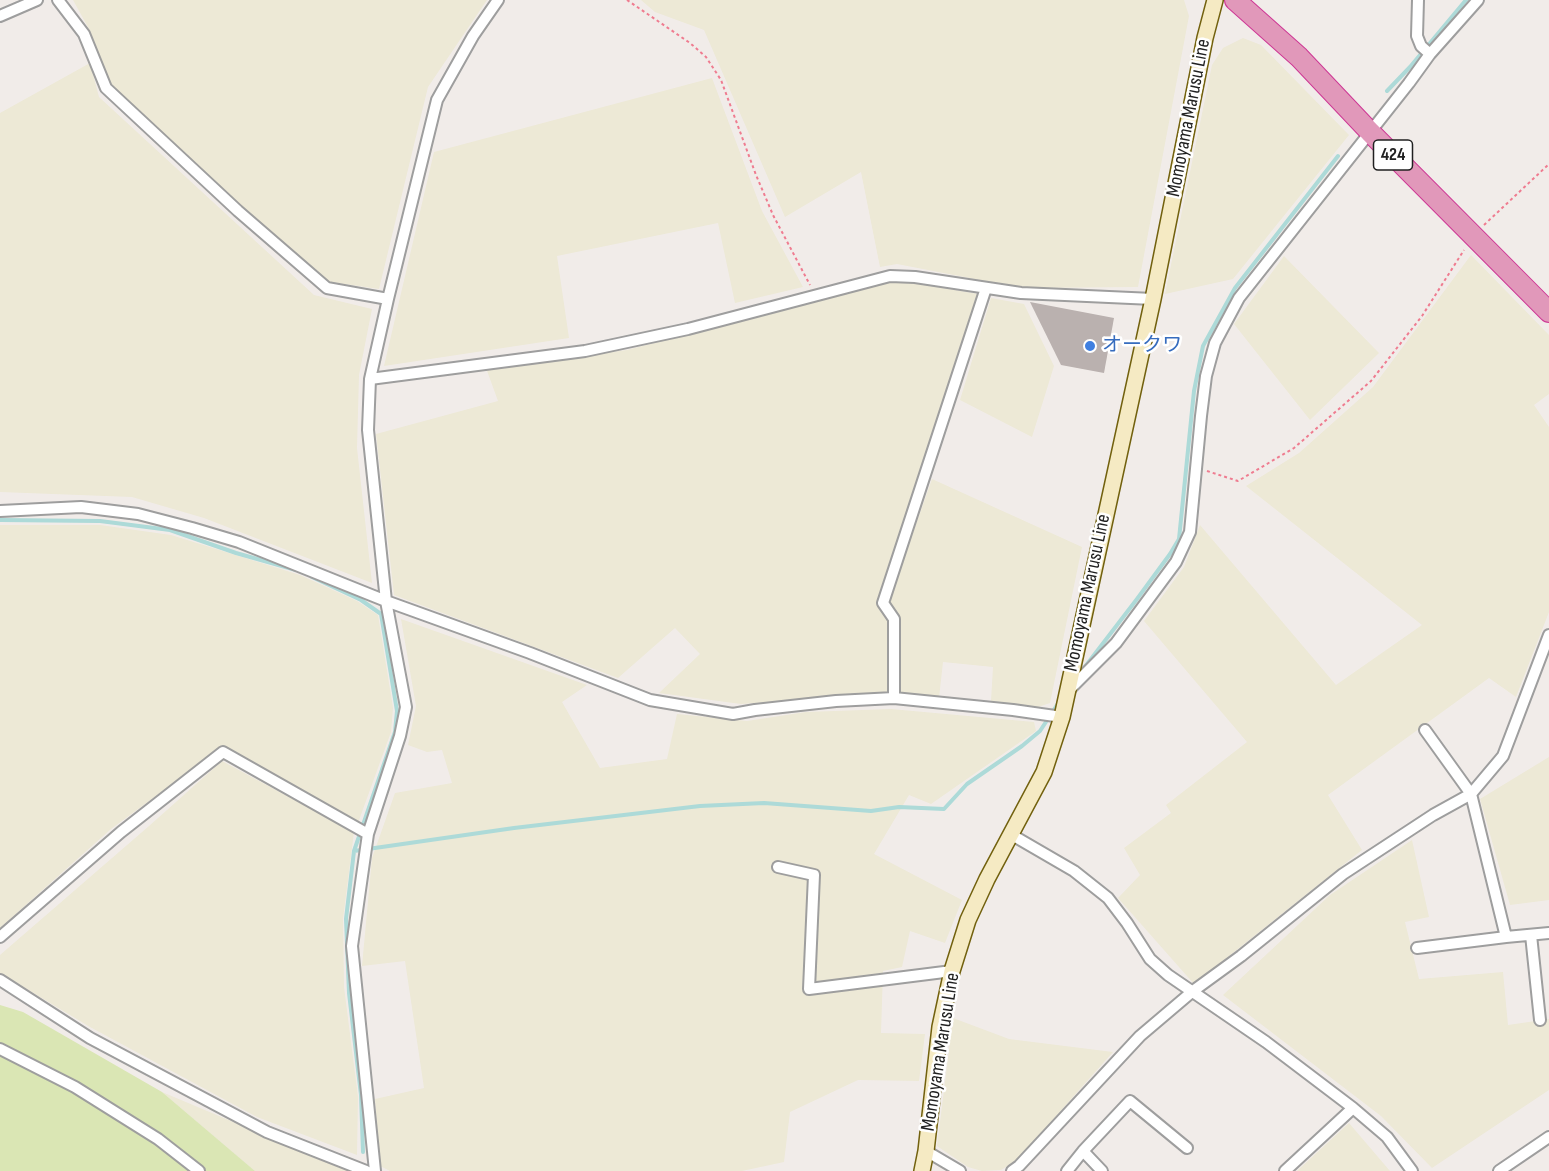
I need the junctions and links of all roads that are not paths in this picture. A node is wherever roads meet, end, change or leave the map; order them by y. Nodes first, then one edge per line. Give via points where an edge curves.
1 (37, 0) edge
2 (58, 0) edge
3 (498, 0) edge
4 (1215, 0) edge
5 (1235, 0) edge
6 (1418, 0) edge
7 (1478, 0) edge
8 (0, 16) edge
9 (1426, 50) junction
10 (1370, 132) junction
11 (986, 288) junction
12 (388, 299) junction
13 (1153, 299) junction
14 (1549, 312) edge
15 (370, 379) junction
16 (0, 511) edge
17 (386, 601) junction
18 (1549, 635) edge
19 (1066, 693) junction
20 (894, 698) junction
21 (1062, 717) junction
22 (1425, 730) dead end
23 (1471, 794) junction
24 (368, 834) junction
25 (1012, 835) junction
26 (778, 867) dead end
27 (1549, 933) edge
28 (1531, 935) junction
29 (0, 937) edge
30 (1506, 937) junction
31 (1417, 948) dead end
32 (951, 971) junction
33 (0, 980) edge
34 (1193, 991) junction
35 (1540, 1020) dead end
36 (0, 1049) edge
37 (1353, 1108) junction
38 (1549, 1137) edge
39 (1187, 1148) dead end
40 (926, 1151) junction
41 (1083, 1151) junction
42 (199, 1171) edge
43 (366, 1171) edge
44 (375, 1171) edge
45 (922, 1171) edge
46 (960, 1171) edge
47 (1012, 1171) edge
48 (1067, 1171) edge
49 (1102, 1171) edge
50 (1285, 1171) edge
51 (1412, 1171) edge
52 (1499, 1171) edge

1 - 8 street
2 - 12 street via 84,34 106,88 238,211 327,288
3 - 12 street via 437,100
4 - 13 main road, Momoyama Marusu Line via 1204,38
5 - 10 highway, 424 via 1299,57
6 - 9 street via 1417,36
7 - 9 street
9 - 10 street via 1409,83
10 - 14 highway, 424
10 - 19 street via 1239,298 1215,343 1206,376 1190,532 1176,562 1116,643
11 - 13 street
11 - 15 street via 890,276 688,329 585,351
11 - 20 street via 883,603 894,619
12 - 15 street
13 - 19 main road, Momoyama Marusu Line
15 - 17 street via 368,430
16 - 17 street via 81,507 138,514 239,542
17 - 20 street via 650,700 733,714
17 - 24 street via 406,706
18 - 23 street via 1503,756
19 - 21 main road, Momoyama Marusu Line
20 - 21 street
21 - 25 main road, Momoyama Marusu Line via 1044,771
22 - 23 street
23 - 30 street
23 - 34 street via 1343,874
24 - 29 street via 223,752 121,832
24 - 44 street via 352,946
25 - 32 main road, Momoyama Marusu Line via 968,920
25 - 34 street via 1074,871 1108,898 1150,959
26 - 32 street via 814,875 809,989
27 - 28 street
28 - 30 street
28 - 35 street
30 - 31 street
32 - 40 main road, Momoyama Marusu Line via 940,1027
33 - 43 street via 90,1038 267,1132
34 - 37 street
34 - 47 street via 1140,1035
36 - 42 street via 75,1087 158,1139
37 - 50 street
37 - 51 street via 1387,1137
38 - 52 street
39 - 41 street via 1130,1101
40 - 45 main road, Momoyama Marusu Line
40 - 46 street
41 - 48 street
41 - 49 street

